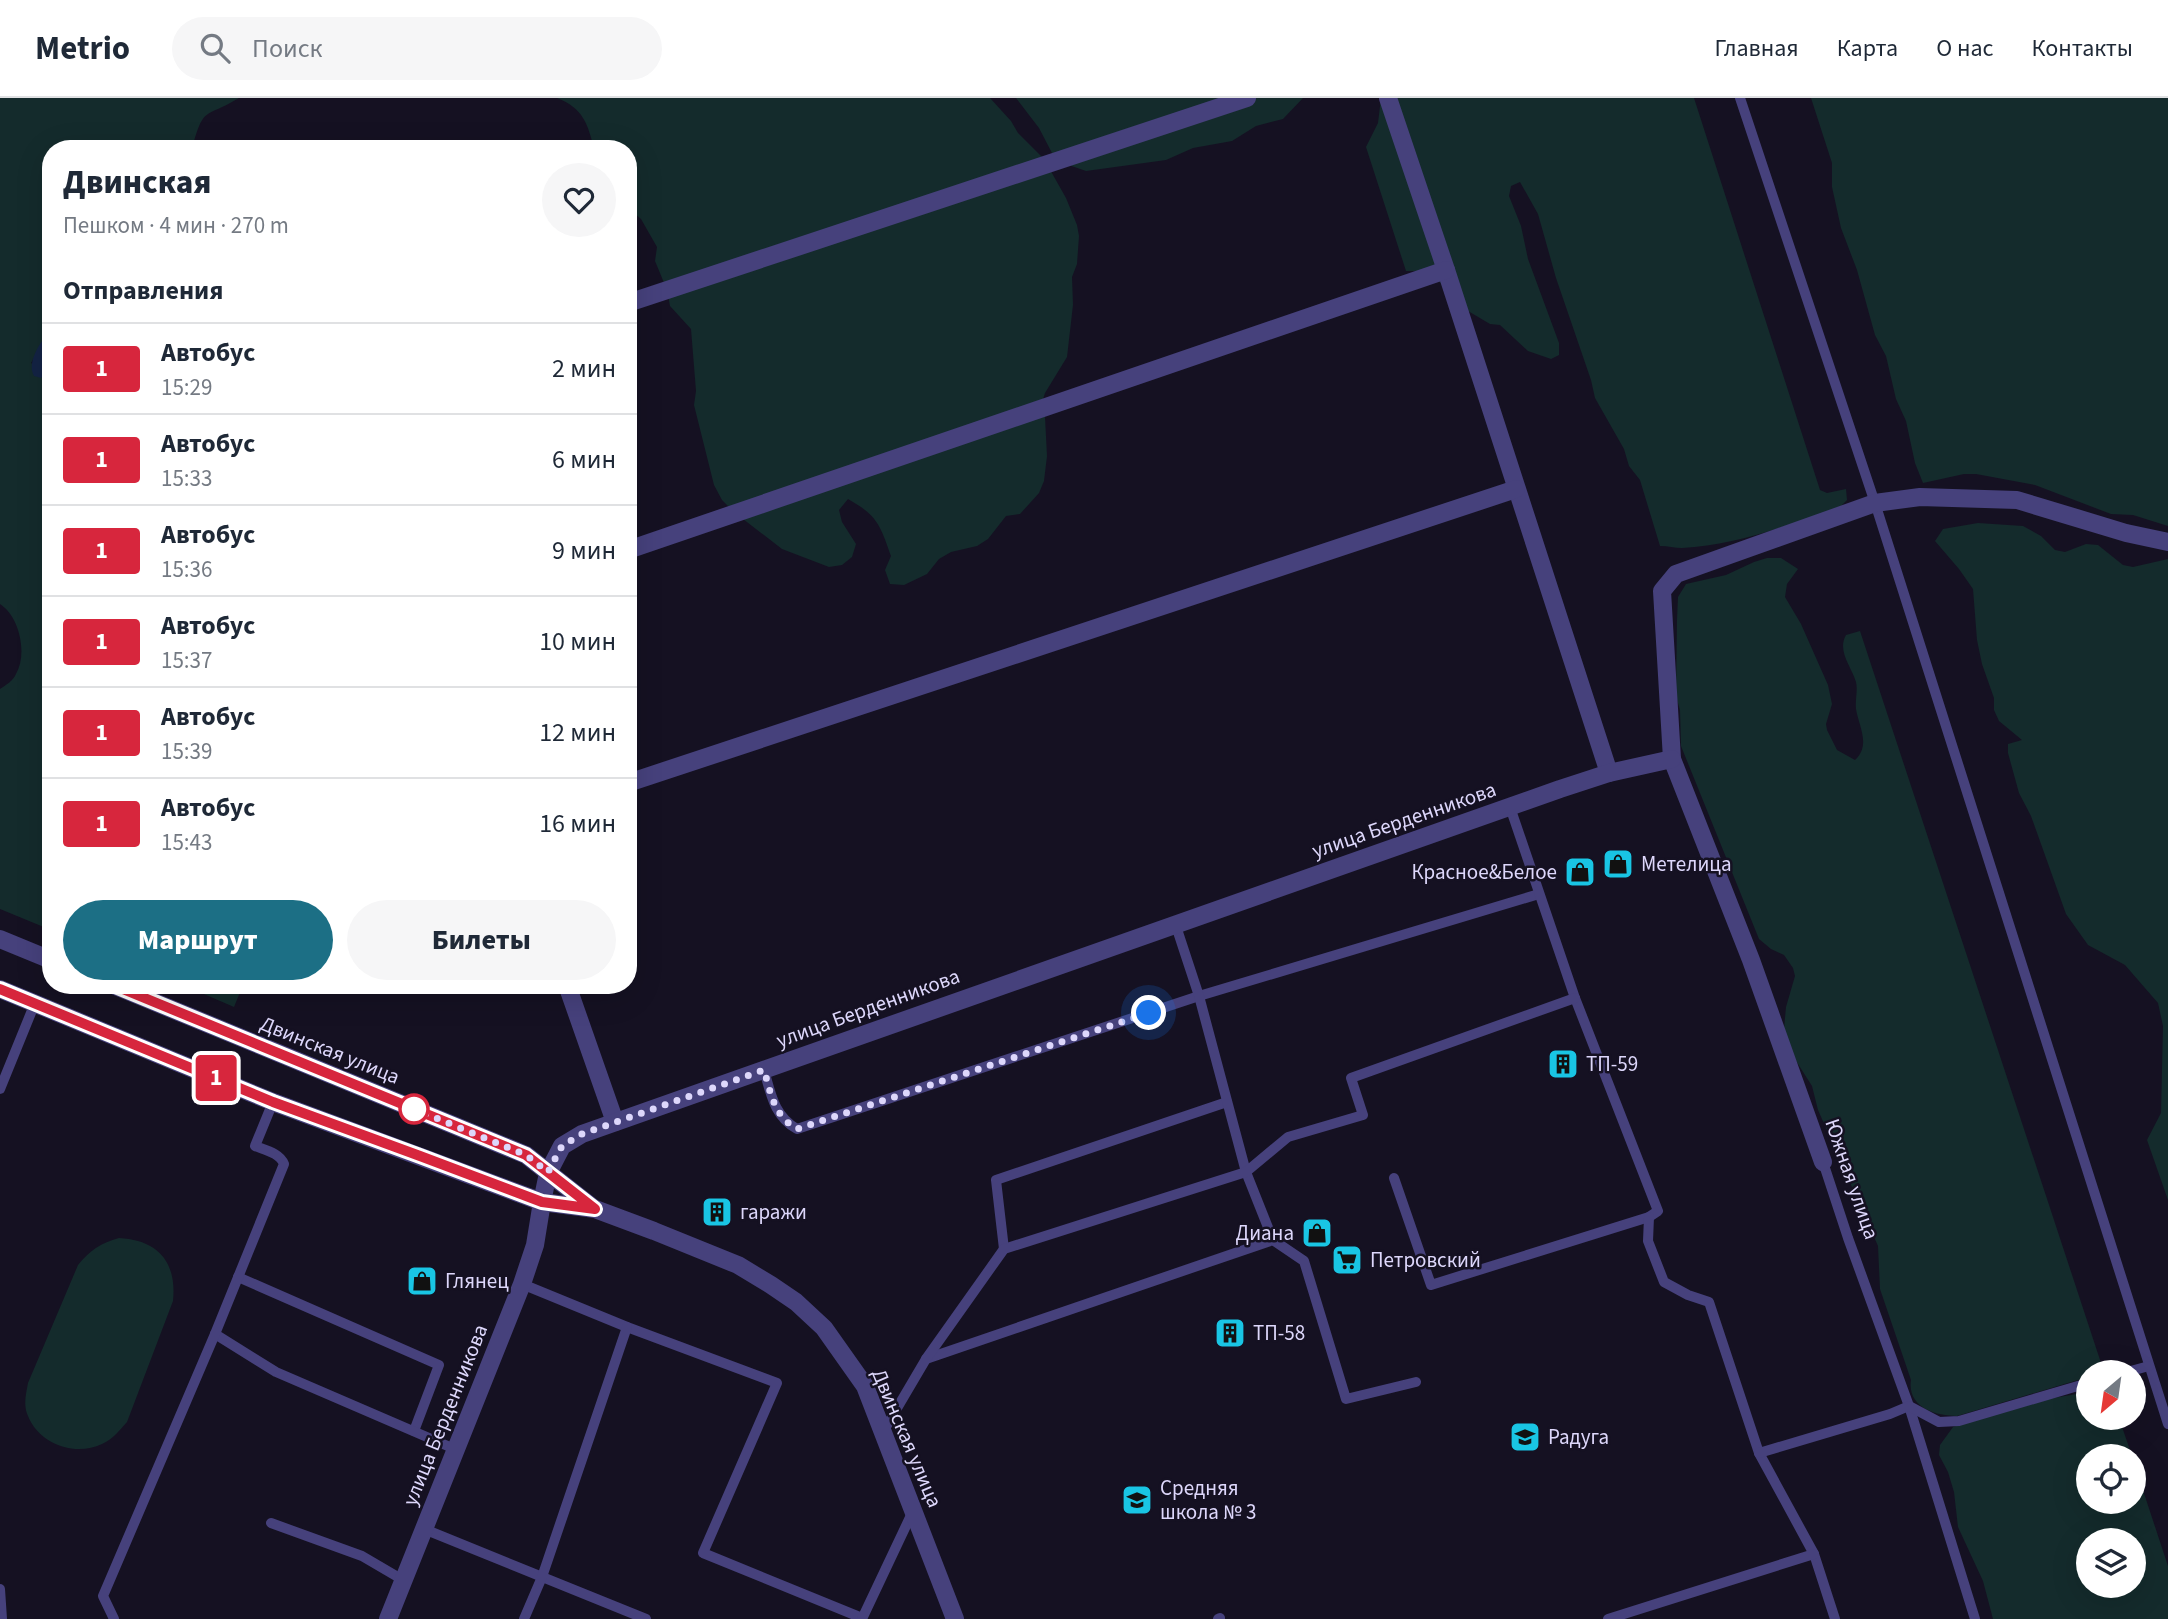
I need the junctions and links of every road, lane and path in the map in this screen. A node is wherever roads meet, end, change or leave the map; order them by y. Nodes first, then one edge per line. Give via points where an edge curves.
1 (1247, 98) edge
2 (1388, 98) edge
3 (1740, 98) edge
4 (1446, 270) junction
5 (637, 300) edge
6 (1516, 489) junction
7 (1875, 503) junction
8 (2168, 541) edge
9 (637, 547) edge
10 (1672, 759) junction
11 (1609, 773) junction
12 (637, 780) edge
13 (1510, 807) junction
14 (1539, 894) junction
15 (1175, 923) junction
16 (0, 939) edge
17 (42, 956) edge
18 (0, 989) edge
19 (135, 994) edge
20 (570, 994) edge
21 (1199, 996) junction
22 (1575, 998) junction
23 (35, 1003) junction
24 (764, 1070) junction
25 (0, 1089) edge
26 (273, 1102) junction
27 (1227, 1102) junction
28 (615, 1122) junction
29 (1823, 1162) joint
30 (548, 1172) junction
31 (1245, 1172) junction
32 (1394, 1178) dead end
33 (542, 1202) junction
34 (595, 1209) junction
35 (1649, 1217) junction
36 (1273, 1240) junction
37 (1004, 1249) junction
38 (238, 1277) junction
39 (522, 1284) junction
40 (627, 1327) junction
41 (215, 1334) junction
42 (926, 1359) junction
43 (2149, 1366) junction
44 (2146, 1367) edge
45 (1416, 1382) dead end
46 (2076, 1386) edge
47 (1909, 1406) junction
48 (2168, 1424) edge
49 (414, 1431) junction
50 (883, 1432) junction
51 (457, 1450) junction
52 (1759, 1453) junction
53 (913, 1511) junction
54 (271, 1523) dead end
55 (424, 1528) junction
56 (1814, 1554) junction
57 (542, 1577) junction
58 (402, 1580) junction
59 (0, 1589) edge
60 (862, 1618) edge
61 (2, 1619) edge
62 (114, 1619) edge
63 (388, 1619) edge
64 (524, 1619) edge
65 (646, 1619) edge
66 (955, 1619) edge
67 (1608, 1619) edge
68 (1835, 1619) edge
69 (1975, 1619) edge

1 - 5 street
2 - 4 street
3 - 7 lane
4 - 6 street
4 - 9 street
6 - 11 street
6 - 12 street
7 - 8 street, Южная улица via 1920,497 2017,500
7 - 10 street, Южная улица via 1676,574 1662,591
7 - 43 lane
10 - 11 street, улица Берденникова
10 - 29 street, Южная улица
11 - 13 street, улица Берденникова
13 - 14 lane
13 - 15 street, улица Берденникова
14 - 21 lane
14 - 22 lane
15 - 21 lane
15 - 24 street, улица Берденникова
16 - 17 street
18 - 23 street, Двинская улица
19 - 30 street, Двинская улица via 526,1155
20 - 28 street
21 - 24 lane via 797,1129 776,1111
21 - 27 lane
22 - 31 lane via 1350,1078 1363,1115 1288,1138
22 - 35 lane via 1658,1211
23 - 25 lane
23 - 26 street, Двинская улица
24 - 28 street, улица Берденникова
26 - 33 street, Двинская улица
26 - 38 lane via 255,1146 277,1155 284,1164
27 - 31 lane
27 - 37 lane via 996,1180
28 - 30 street, улица Берденникова via 562,1146
29 - 47 lane, Южная улица
30 - 33 street, улица Берденникова
30 - 34 street, Двинская улица
31 - 36 lane
31 - 37 lane
32 - 35 lane via 1431,1285
33 - 34 street, Двинская улица
33 - 39 street, улица Берденникова
34 - 50 street, Двинская улица via 738,1265 796,1302 824,1328 865,1386
35 - 52 lane via 1648,1241 1664,1282 1709,1302
36 - 42 lane
36 - 45 lane via 1304,1261 1346,1399
37 - 42 lane
38 - 41 lane
38 - 49 lane via 439,1365
39 - 40 lane
39 - 51 street, улица Берденникова
40 - 57 lane
40 - 60 lane via 777,1383 703,1553
41 - 49 lane via 276,1372
41 - 62 lane via 103,1595
42 - 50 lane
43 - 44 lane
43 - 48 lane
46 - 47 lane via 1959,1420 1939,1422
47 - 52 lane
47 - 69 lane, Южная улица
49 - 51 lane
50 - 53 street, Двинская улица
51 - 55 street, улица Берденникова
52 - 56 lane
53 - 60 lane
53 - 66 street, Двинская улица
54 - 58 lane via 362,1556
55 - 57 lane
55 - 58 street, улица Берденникова
56 - 67 lane
56 - 68 lane
57 - 64 lane
57 - 65 lane
58 - 63 street, улица Берденникова
59 - 61 lane

